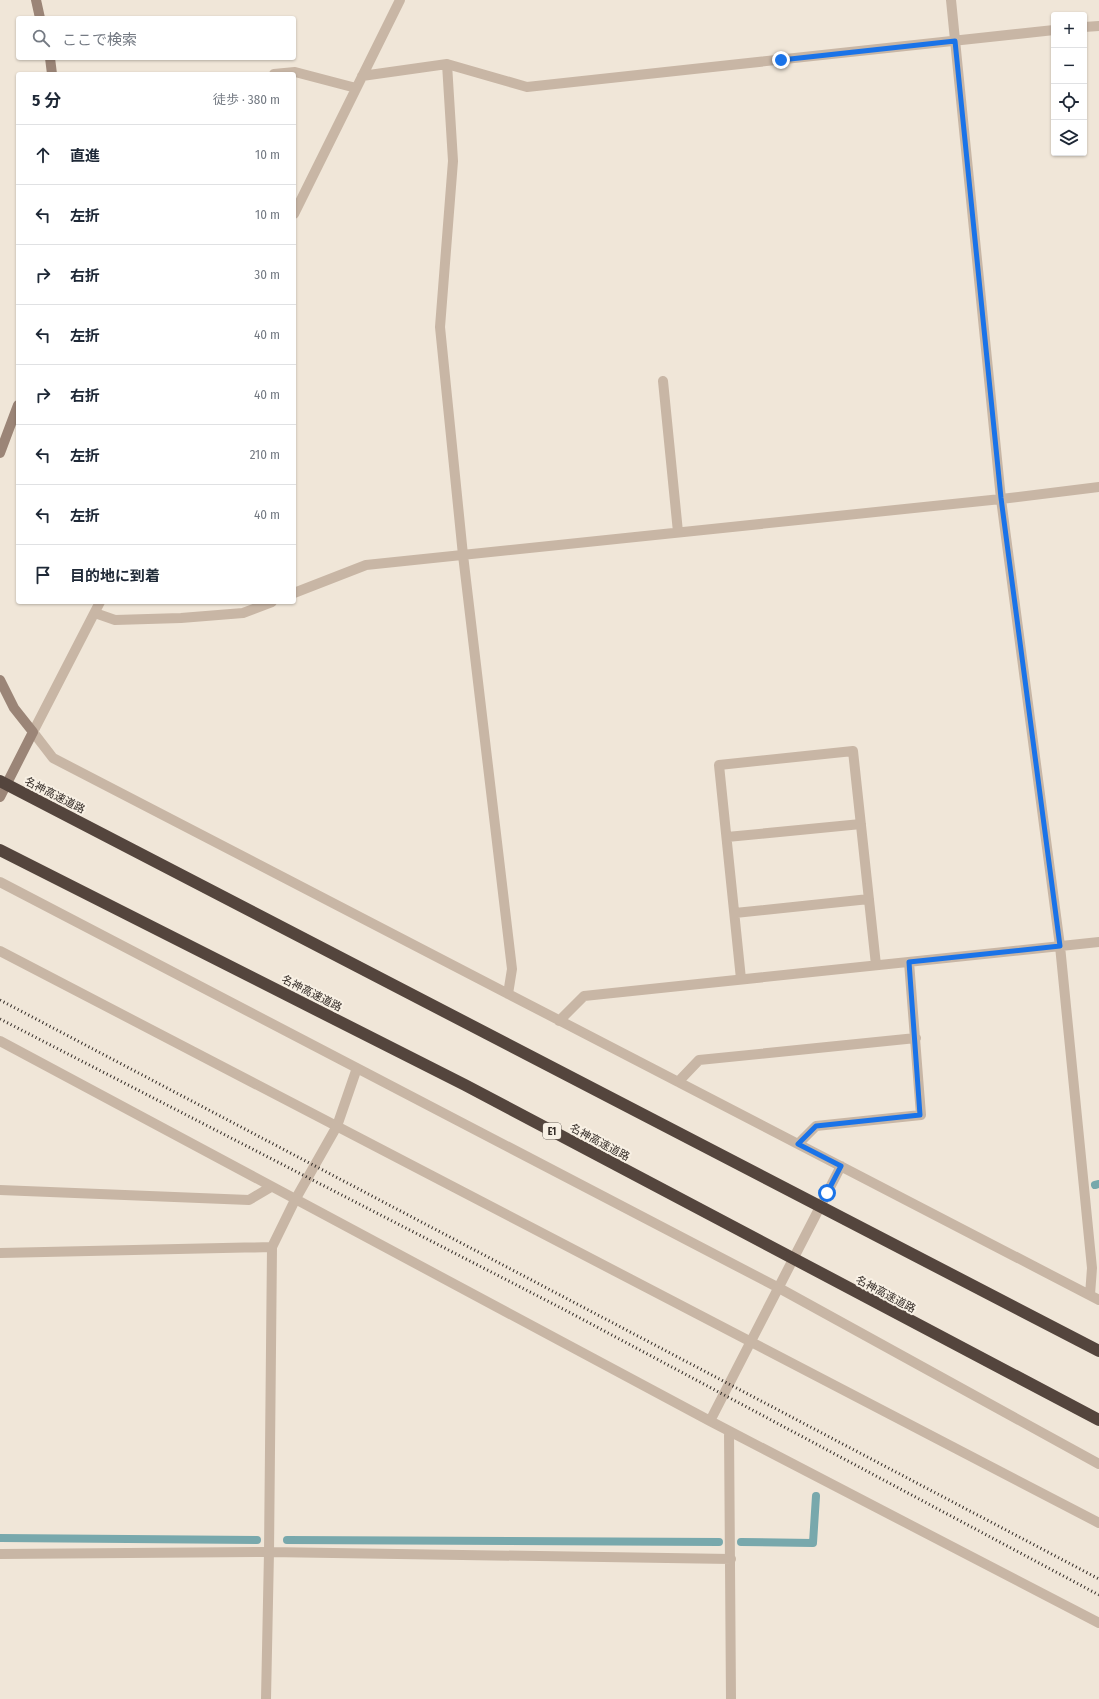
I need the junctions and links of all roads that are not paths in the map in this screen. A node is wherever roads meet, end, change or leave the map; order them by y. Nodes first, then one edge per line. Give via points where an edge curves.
1 (36, 0) edge
2 (400, 0) edge
3 (950, 0) edge
4 (40, 16) edge
5 (1099, 26) edge
6 (1087, 27) edge
7 (1051, 30) edge
8 (955, 41) junction
9 (50, 60) edge
10 (447, 64) junction
11 (52, 72) edge
12 (296, 73) edge
13 (362, 76) junction
14 (356, 88) junction
15 (296, 210) edge
16 (664, 381) dead end
17 (16, 410) edge
18 (0, 453) edge
19 (1099, 487) edge
20 (1001, 498) junction
21 (678, 532) junction
22 (463, 555) junction
23 (296, 592) edge
24 (99, 604) edge
25 (267, 604) edge
26 (95, 613) junction
27 (0, 680) edge
28 (33, 732) junction
29 (0, 781) edge
30 (0, 797) edge
31 (861, 824) junction
32 (727, 837) junction
33 (0, 850) edge
34 (0, 882) edge
35 (869, 899) junction
36 (734, 913) junction
37 (1099, 942) edge
38 (1060, 946) junction
39 (0, 950) edge
40 (909, 962) junction
41 (876, 965) junction
42 (742, 979) junction
43 (508, 994) junction
44 (558, 1021) junction
45 (916, 1038) junction
46 (0, 1041) edge
47 (357, 1068) junction
48 (678, 1082) junction
49 (337, 1126) junction
50 (798, 1144) junction
51 (841, 1166) junction
52 (271, 1187) junction
53 (0, 1190) edge
54 (295, 1200) junction
55 (272, 1247) junction
56 (0, 1253) edge
57 (778, 1288) junction
58 (1090, 1295) junction
59 (1099, 1300) edge
60 (750, 1341) junction
61 (1099, 1351) edge
62 (1099, 1420) edge
63 (710, 1421) junction
64 (729, 1431) junction
65 (1099, 1464) edge
66 (1099, 1523) edge
67 (269, 1552) junction
68 (0, 1554) edge
69 (731, 1559) junction
70 (1099, 1623) edge
71 (266, 1699) edge
72 (731, 1699) edge

1 - 4 main road
2 - 13 street
3 - 8 street
5 - 6 street
7 - 8 street
8 - 10 street via 527,87
8 - 20 street
9 - 11 main road
10 - 13 street
10 - 22 street via 453,160 440,327
12 - 14 street
13 - 14 street
14 - 15 street
16 - 21 street
17 - 18 main road
19 - 20 street
20 - 21 street
20 - 38 street
21 - 22 street
22 - 23 street via 366,565
22 - 43 street via 512,969
24 - 26 street
25 - 26 street via 243,613 181,618 115,620
26 - 28 street
27 - 28 main road via 14,708
28 - 30 main road
28 - 43 street via 53,758
29 - 61 highway, 名神高速道路, bridge
31 - 32 street
31 - 32 street via 853,751 719,765
31 - 35 street
32 - 36 street
33 - 62 highway, 名神高速道路 / E1, bridge via 465,1085
34 - 47 street
35 - 36 street
35 - 41 street
36 - 42 street
37 - 38 street
38 - 40 street
38 - 58 street via 1092,1268
39 - 49 street
40 - 41 street
40 - 45 street
41 - 42 street
42 - 44 street via 584,996
43 - 44 street
44 - 48 street
45 - 48 street via 699,1060
45 - 50 street via 920,1115 816,1126
46 - 52 street
47 - 49 street
47 - 57 street
48 - 50 street
49 - 54 street
49 - 60 street
50 - 51 street
51 - 57 street
51 - 58 street
52 - 53 street via 249,1200
52 - 54 street
54 - 55 street
54 - 63 street
55 - 56 street
55 - 67 street
57 - 60 street
57 - 65 street
58 - 59 street
60 - 63 street
60 - 66 street
63 - 64 street
64 - 69 street
64 - 70 street
67 - 68 street
67 - 69 street
67 - 71 street
69 - 72 street

